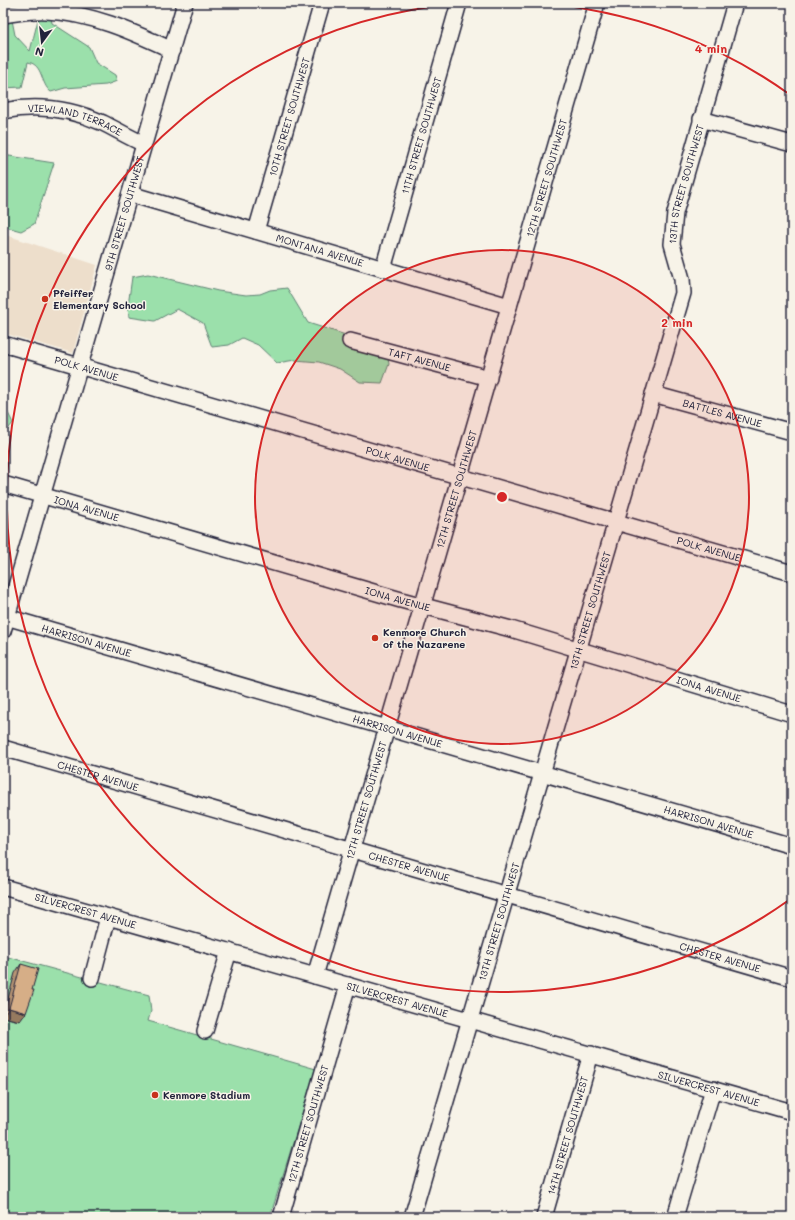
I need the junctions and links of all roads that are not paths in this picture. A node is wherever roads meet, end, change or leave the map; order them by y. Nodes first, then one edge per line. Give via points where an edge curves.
1 (185, 3) edge
2 (322, 3) edge
3 (459, 3) edge
4 (597, 3) edge
5 (735, 3) edge
6 (3, 15) edge
7 (172, 50) junction
8 (3, 111) edge
9 (701, 119) junction
10 (144, 144) junction
11 (792, 144) edge
12 (130, 194) junction
13 (256, 231) junction
14 (383, 269) junction
15 (509, 306) junction
16 (350, 341) dead end
17 (3, 344) edge
18 (80, 366) junction
19 (489, 378) junction
20 (653, 394) junction
21 (792, 432) edge
22 (460, 477) junction
23 (3, 484) edge
24 (43, 495) junction
25 (616, 522) junction
26 (792, 573) edge
27 (423, 605) junction
28 (4, 621) edge
29 (578, 651) junction
30 (792, 714) edge
31 (387, 728) junction
32 (3, 748) edge
33 (542, 773) junction
34 (792, 846) edge
35 (351, 850) junction
36 (3, 887) edge
37 (506, 895) junction
38 (108, 917) junction
39 (229, 951) junction
40 (315, 976) junction
41 (92, 978) dead end
42 (792, 978) edge
43 (348, 986) junction
44 (471, 1020) junction
45 (205, 1032) dead end
46 (591, 1054) junction
47 (713, 1089) junction
48 (792, 1112) edge
49 (281, 1217) edge
50 (412, 1217) edge
51 (544, 1217) edge
52 (675, 1217) edge

1 - 7 street, 9TH STREET SOUTHWEST
2 - 13 street, 10TH STREET SOUTHWEST
3 - 14 street, 11TH STREET SOUTHWEST
4 - 15 street, 12TH STREET SOUTHWEST
5 - 9 street, 13TH STREET SOUTHWEST
6 - 7 street via 45,11 93,17
7 - 10 street, 9TH STREET SOUTHWEST
8 - 10 street, VIEWLAND TERRACE via 37,108 60,110 102,123
9 - 11 street
9 - 20 street, 13TH STREET SOUTHWEST via 679,196 672,232 672,244 682,279 683,293
10 - 12 street, 9TH STREET SOUTHWEST
12 - 13 street, MONTANA AVENUE
12 - 18 street, 9TH STREET SOUTHWEST
13 - 14 street, MONTANA AVENUE
14 - 15 street, MONTANA AVENUE
15 - 19 street, 12TH STREET SOUTHWEST
16 - 19 street, TAFT AVENUE
17 - 18 street, POLK AVENUE
18 - 22 street, POLK AVENUE
18 - 24 street, 9TH STREET SOUTHWEST
19 - 22 street, 12TH STREET SOUTHWEST
20 - 21 street, BATTLES AVENUE
20 - 25 street, 13TH STREET SOUTHWEST
22 - 25 street, POLK AVENUE
22 - 27 street, 12TH STREET SOUTHWEST
23 - 24 street, IONA AVENUE
24 - 27 street, IONA AVENUE
24 - 28 street, 9TH STREET SOUTHWEST
25 - 26 street, POLK AVENUE
25 - 29 street, 13TH STREET SOUTHWEST
27 - 29 street, IONA AVENUE via 512,629
27 - 31 street, 12TH STREET SOUTHWEST
28 - 31 street, HARRISON AVENUE
29 - 30 street, IONA AVENUE
29 - 33 street, 13TH STREET SOUTHWEST
31 - 33 street, HARRISON AVENUE
31 - 35 street, 12TH STREET SOUTHWEST
32 - 35 street, CHESTER AVENUE
33 - 34 street, HARRISON AVENUE
33 - 37 street, 13TH STREET SOUTHWEST
35 - 37 street, CHESTER AVENUE
35 - 40 street, 12TH STREET SOUTHWEST
36 - 38 street, SILVERCREST AVENUE
37 - 42 street, CHESTER AVENUE
37 - 44 street, 13TH STREET SOUTHWEST
38 - 39 street, SILVERCREST AVENUE
38 - 41 street
39 - 40 street, SILVERCREST AVENUE
39 - 45 street
40 - 43 street, SILVERCREST AVENUE
43 - 44 street, SILVERCREST AVENUE
43 - 49 street, 12TH STREET SOUTHWEST
44 - 46 street, SILVERCREST AVENUE
44 - 50 street, 13TH STREET SOUTHWEST
46 - 47 street, SILVERCREST AVENUE
46 - 51 street, 14TH STREET SOUTHWEST
47 - 48 street, SILVERCREST AVENUE
47 - 52 street

